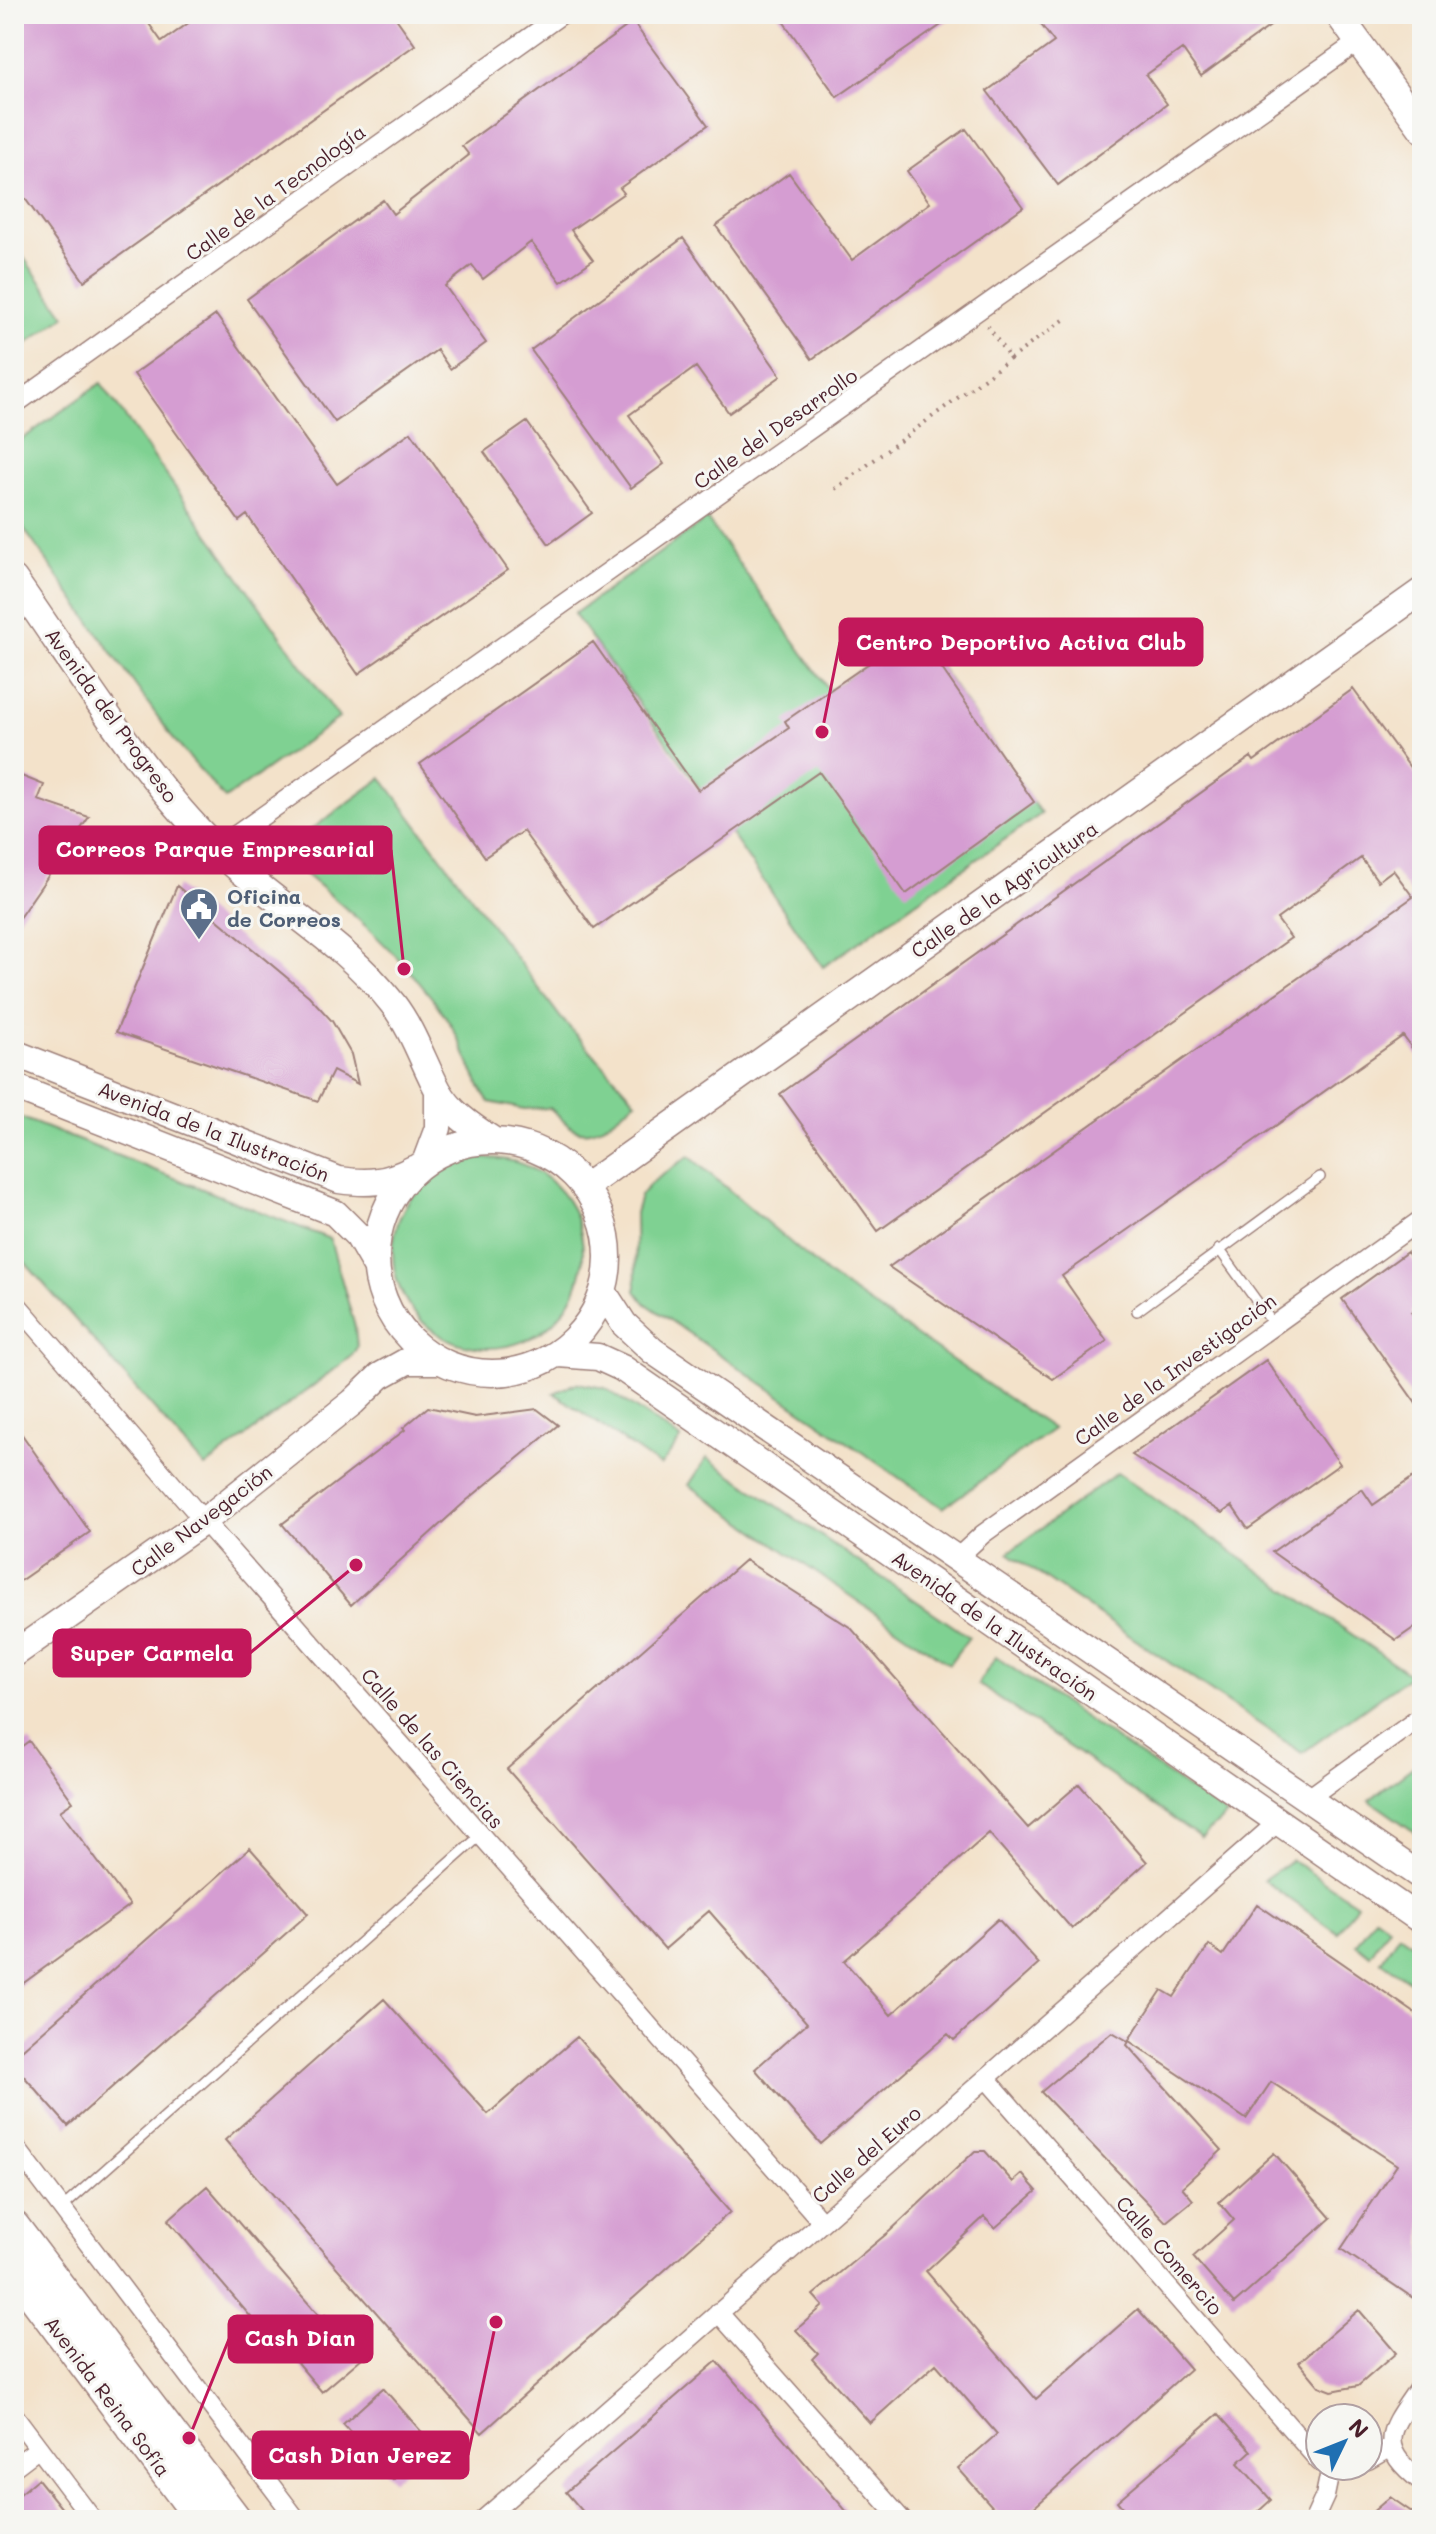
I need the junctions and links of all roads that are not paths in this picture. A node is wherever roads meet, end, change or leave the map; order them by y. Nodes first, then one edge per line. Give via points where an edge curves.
1 (562, 14) edge
2 (1338, 14) edge
3 (1358, 42) junction
4 (1422, 129) edge
5 (14, 405) edge
6 (14, 579) edge
7 (1422, 591) edge
8 (216, 849) junction
9 (14, 1053) edge
10 (14, 1087) edge
11 (438, 1091) junction
12 (491, 1139) junction
13 (421, 1164) junction
14 (1320, 1177) dead end
15 (586, 1186) junction
16 (1422, 1219) edge
17 (1219, 1249) junction
18 (376, 1267) junction
19 (604, 1293) junction
20 (14, 1301) edge
21 (1137, 1311) dead end
22 (391, 1314) junction
23 (1274, 1325) junction
24 (559, 1354) junction
25 (441, 1361) junction
26 (380, 1376) junction
27 (204, 1521) junction
28 (956, 1559) junction
29 (14, 1654) edge
30 (1422, 1716) edge
31 (1307, 1799) junction
32 (1279, 1821) junction
33 (481, 1835) junction
34 (1422, 1877) edge
35 (1422, 1921) edge
36 (986, 2078) junction
37 (14, 2145) edge
38 (62, 2208) junction
39 (822, 2222) junction
40 (14, 2226) edge
41 (14, 2271) edge
42 (718, 2312) junction
43 (1422, 2383) edge
44 (14, 2415) edge
45 (1304, 2440) edge
46 (39, 2448) junction
47 (1389, 2448) junction
48 (1384, 2451) edge
49 (14, 2467) edge
50 (1325, 2482) edge
51 (1422, 2482) edge
52 (505, 2513) edge
53 (93, 2520) edge
54 (201, 2520) edge
55 (237, 2520) edge
56 (297, 2520) edge
57 (483, 2520) edge
58 (902, 2520) edge
59 (1314, 2520) edge

1 - 5 street, Calle de la Tecnología
2 - 3 street
3 - 4 street
3 - 8 street, Calle del Desarrollo
6 - 8 street, Avenida del Progreso via 173,802
7 - 15 street, Calle de la Agricultura
8 - 11 street, Avenida del Progreso via 346,954 394,1005
9 - 13 street, Avenida de la Ilustración via 339,1180 389,1182
10 - 18 street, Avenida de la Ilustración via 335,1213 358,1236
11 - 12 street, Avenida del Progreso via 461,1119
11 - 13 street, Avenida del Progreso via 438,1128
12 - 13 street via 459,1144
12 - 15 street via 527,1144 563,1163
13 - 18 street via 398,1188 382,1219
14 - 17 lane
15 - 19 street via 607,1231
16 - 23 street, Calle de la Investigación
17 - 21 lane
17 - 23 lane
18 - 22 street
19 - 24 street via 587,1327
19 - 28 street, Avenida de la Ilustración via 624,1324 653,1351
20 - 27 street, Calle de las Ciencias
22 - 25 street via 414,1343
22 - 26 street via 391,1347
23 - 28 street, Calle de la Investigación via 983,1534
24 - 25 street via 516,1371 477,1373
24 - 32 street, Avenida de la Ilustración via 598,1357 622,1368
25 - 26 street, Calle Navegación via 407,1361
26 - 27 street, Calle Navegación
27 - 29 street, Calle Navegación
27 - 33 street, Calle de las Ciencias
28 - 31 street, Avenida de la Ilustración
30 - 31 street
31 - 34 street, Avenida de la Ilustración
32 - 35 street, Avenida de la Ilustración
32 - 36 street, Calle del Euro
33 - 38 lane
33 - 39 street, Calle de las Ciencias
36 - 39 street, Calle del Euro
36 - 45 street, Calle Comercio
37 - 38 street
38 - 56 street
39 - 42 street, Calle del Euro
40 - 55 main road, Avenida Reina Sofía
41 - 54 main road, Avenida Reina Sofía
42 - 52 street, Calle del Euro
42 - 58 street
43 - 47 street via 1391,2429
44 - 46 street
46 - 49 street
46 - 53 street
47 - 48 street
47 - 51 street
50 - 59 street
52 - 57 street, Calle del Euro

